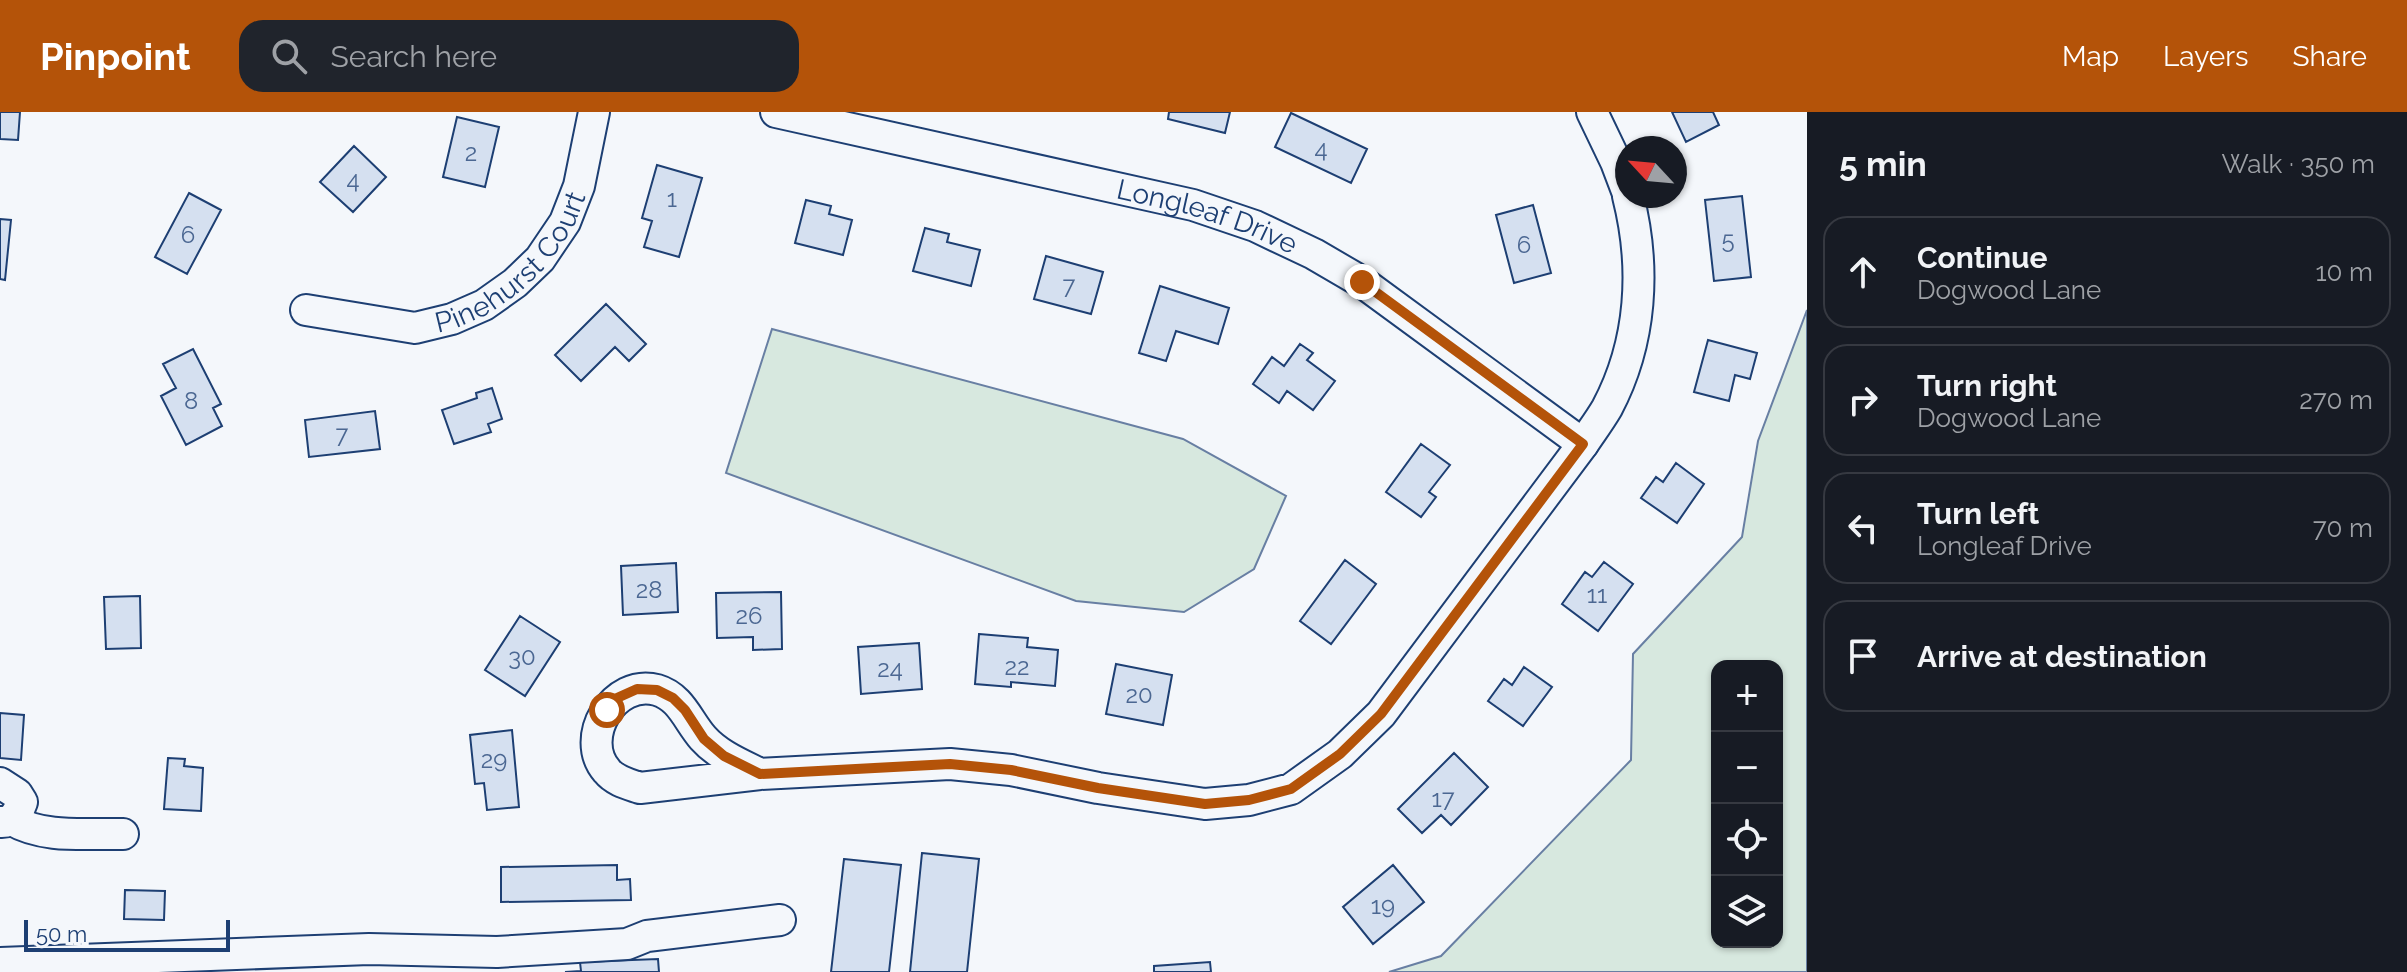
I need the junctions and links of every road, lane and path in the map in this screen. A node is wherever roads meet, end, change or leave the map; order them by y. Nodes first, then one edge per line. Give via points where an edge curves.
1 (594, 112) edge
2 (776, 112) edge
3 (1592, 112) edge
4 (1615, 160) edge
5 (1631, 208) edge
6 (306, 310) dead end
7 (1583, 444) junction
8 (760, 774) junction
9 (0, 783) edge
10 (6, 821) edge
11 (123, 834) dead end
12 (780, 920) dead end
13 (387, 961) edge
14 (0, 963) edge

1 - 6 street, Pinehurst Court via 579,186 565,222 540,259 484,305 415,328
2 - 7 street, Longleaf Drive via 1193,205 1255,226 1362,282
3 - 4 street
5 - 7 street via 1640,270 1636,324 1607,407
7 - 8 street via 1381,714 1340,754 1291,789 1205,804 950,764
8 - 8 street via 640,788 606,771 598,753 598,729 617,698 637,689 657,690 673,698 724,756
9 - 10 street via 22,802
10 - 11 street via 39,832
12 - 13 street via 647,936 627,944
13 - 14 street

